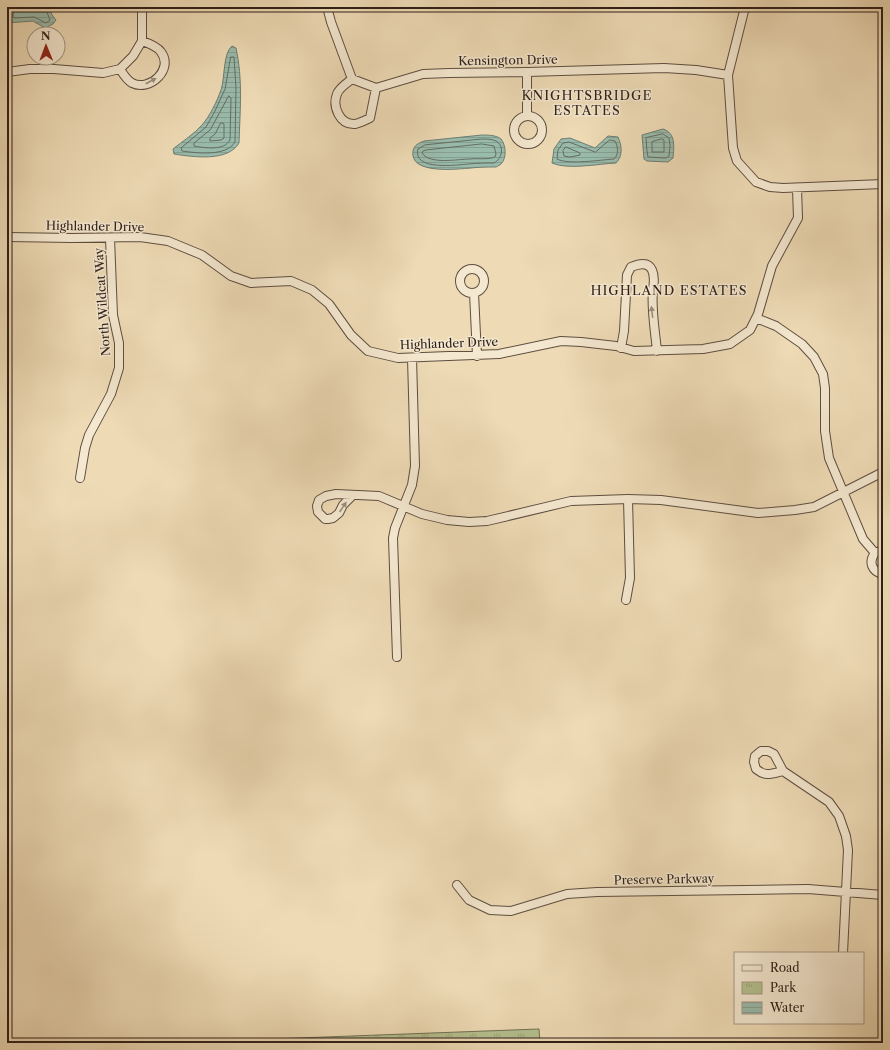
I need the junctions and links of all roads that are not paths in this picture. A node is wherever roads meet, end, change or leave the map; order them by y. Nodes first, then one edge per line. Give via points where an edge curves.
1 (142, 7) edge
2 (327, 7) edge
3 (744, 9) edge
4 (142, 41) junction
5 (120, 69) junction
6 (7, 72) edge
7 (527, 72) junction
8 (728, 75) junction
9 (352, 79) junction
10 (376, 88) junction
11 (527, 116) dead end
12 (883, 184) edge
13 (797, 188) junction
14 (7, 237) edge
15 (110, 238) junction
16 (474, 292) dead end
17 (756, 318) junction
18 (621, 348) junction
19 (657, 350) junction
20 (477, 356) junction
21 (412, 358) junction
22 (883, 472) edge
23 (80, 478) dead end
24 (843, 493) junction
25 (352, 496) dead end
26 (628, 499) junction
27 (404, 505) junction
28 (883, 550) edge
29 (875, 553) junction
30 (883, 574) edge
31 (626, 600) dead end
32 (397, 657) dead end
33 (783, 771) dead end
34 (457, 885) dead end
35 (846, 892) junction
36 (883, 895) edge
37 (843, 952) edge

1 - 4 street
2 - 9 street
3 - 8 street
4 - 5 street via 134,56
5 -> 4 street via 133,83 143,85 153,82 161,74 164,65 161,51
5 - 6 street via 102,73 54,69
7 - 8 street, Kensington Drive via 664,68
7 - 10 street, Kensington Drive via 423,74
7 - 11 street
8 - 13 street via 733,148 737,161 756,182 770,187
9 - 10 street
9 - 10 street via 337,94 336,106 339,116 344,121 355,124 370,118
12 - 13 street
13 - 17 street, Highlander Drive via 798,218 772,266
14 - 15 street, Highlander Drive
15 - 21 street, Highlander Drive via 140,237 168,241 202,255 231,276 251,283 290,281 312,290 329,304 351,335 368,351 398,358
15 - 23 street, North Wildcat Way via 113,315 119,343 119,368 111,394 89,435
16 - 20 street
17 - 19 street, Highlander Drive via 750,330 730,344 703,349
17 - 24 street via 776,326 802,344 814,357 823,374 825,431 829,458
18 - 19 street, Highlander Drive via 634,351
19 -> 18 street via 652,303 654,275 649,266 640,264 630,267 627,275
18 - 20 street, Highlander Drive via 561,341
20 - 21 street, Highlander Drive
21 - 27 street via 415,466 412,485
22 - 24 street
24 - 26 street via 814,507 758,513 661,500
24 - 29 street via 863,539
25 - 27 street via 379,496
26 - 27 street via 571,501 487,521 468,522 422,514
26 - 31 street via 630,578
27 - 32 street via 393,538
28 - 29 street
29 - 30 street via 872,565 876,571
33 - 35 street via 829,802 839,816 848,850
34 - 35 street, Preserve Parkway via 468,900 490,910 511,911 567,894 597,892 808,889
35 - 36 street, Preserve Parkway
35 - 37 street

